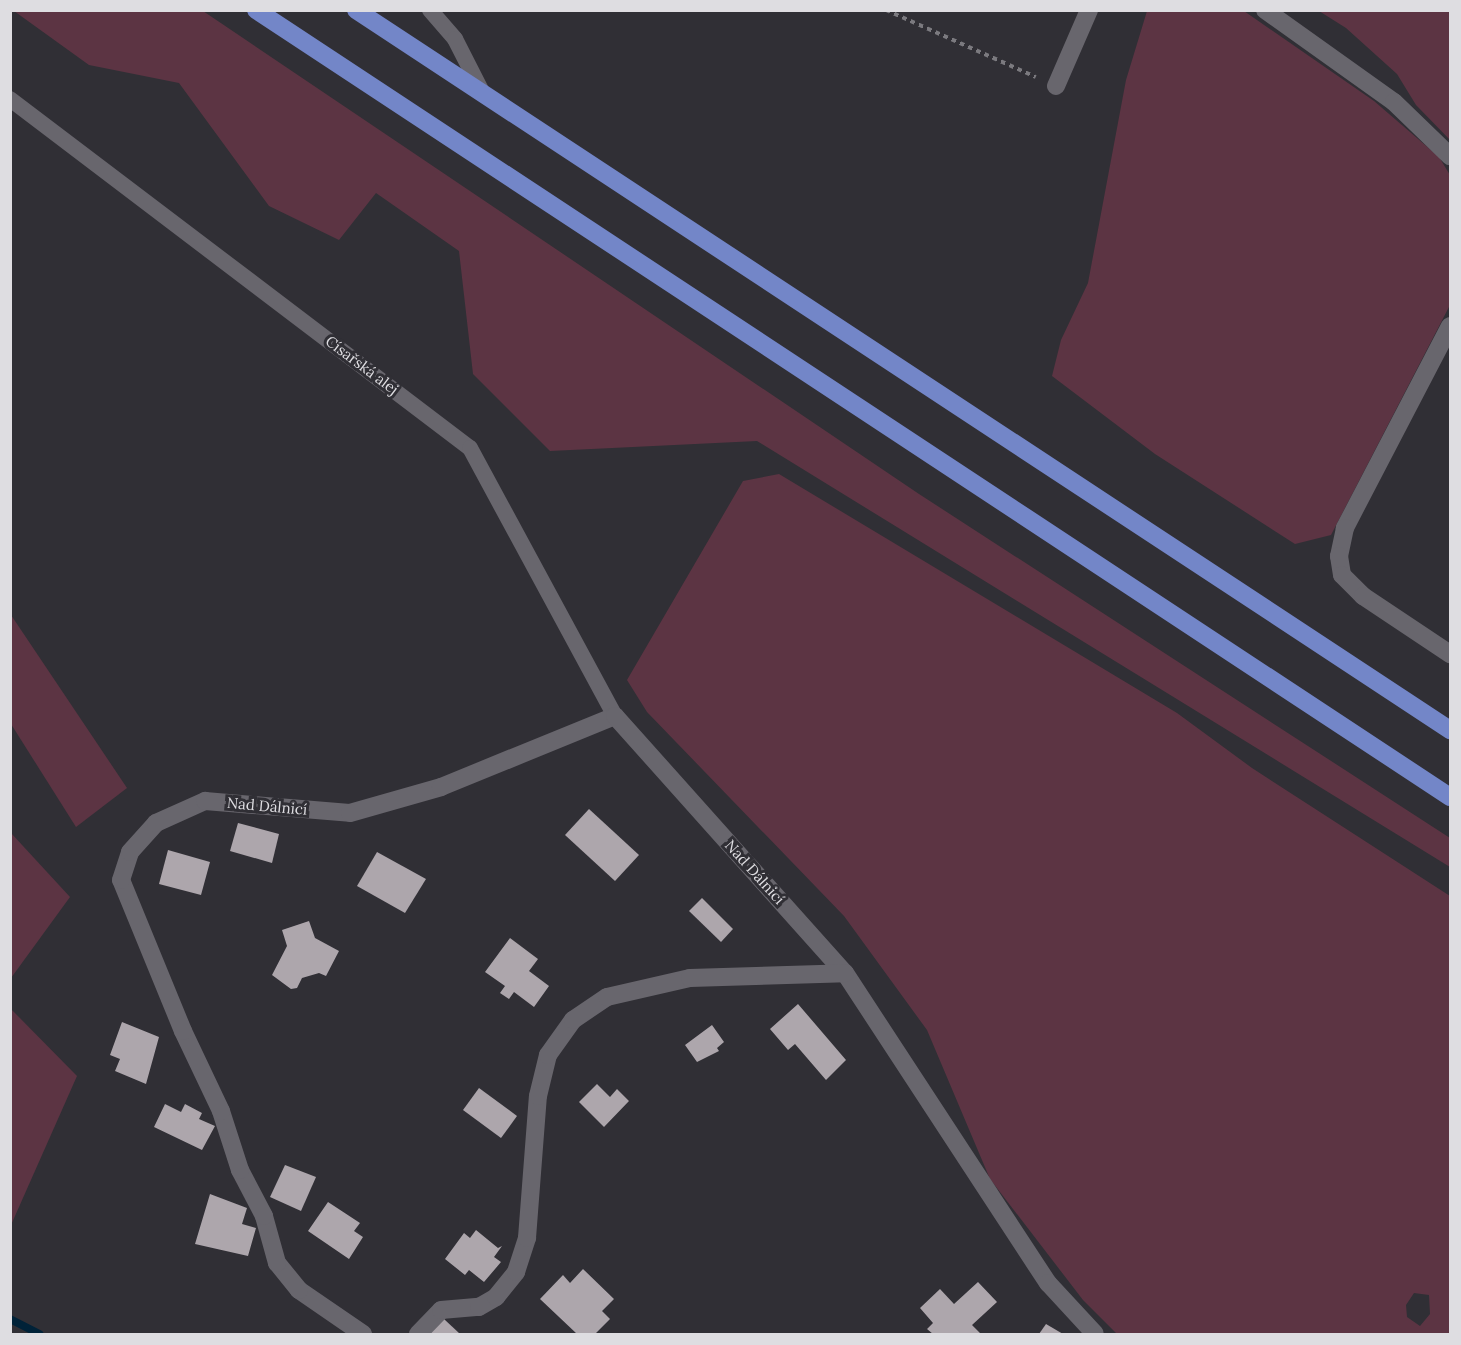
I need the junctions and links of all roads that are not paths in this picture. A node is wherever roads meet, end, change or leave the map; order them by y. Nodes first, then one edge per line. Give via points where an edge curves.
1 (256, 10) edge
2 (356, 10) edge
3 (430, 10) edge
4 (1089, 10) edge
5 (1265, 10) edge
6 (1056, 86) road end
7 (483, 94) junction
8 (10, 99) edge
9 (1450, 156) edge
10 (1450, 326) edge
11 (1450, 654) edge
12 (615, 716) junction
13 (1450, 730) edge
14 (1450, 797) edge
15 (845, 973) junction
16 (363, 1335) edge
17 (418, 1335) edge
18 (1095, 1335) edge

1 - 14 highway
2 - 7 highway
3 - 7 lane via 455,39
4 - 6 street
5 - 9 street via 1394,102
7 - 13 highway
8 - 12 lane, Císařská alej via 470,448
10 - 11 street via 1345,528 1340,556 1342,575 1363,596
12 - 15 street, Nad Dálnicí
12 - 16 street, Nad Dálnicí via 441,787 350,813 205,801 156,823 130,852 121,880 183,1031 221,1111 240,1170 264,1215 277,1263 299,1290
15 - 17 street via 690,978 607,997 573,1020 548,1055 538,1096 527,1238 516,1272 496,1297 478,1307 441,1310
15 - 18 street, Nad Dálnicí via 1048,1283

